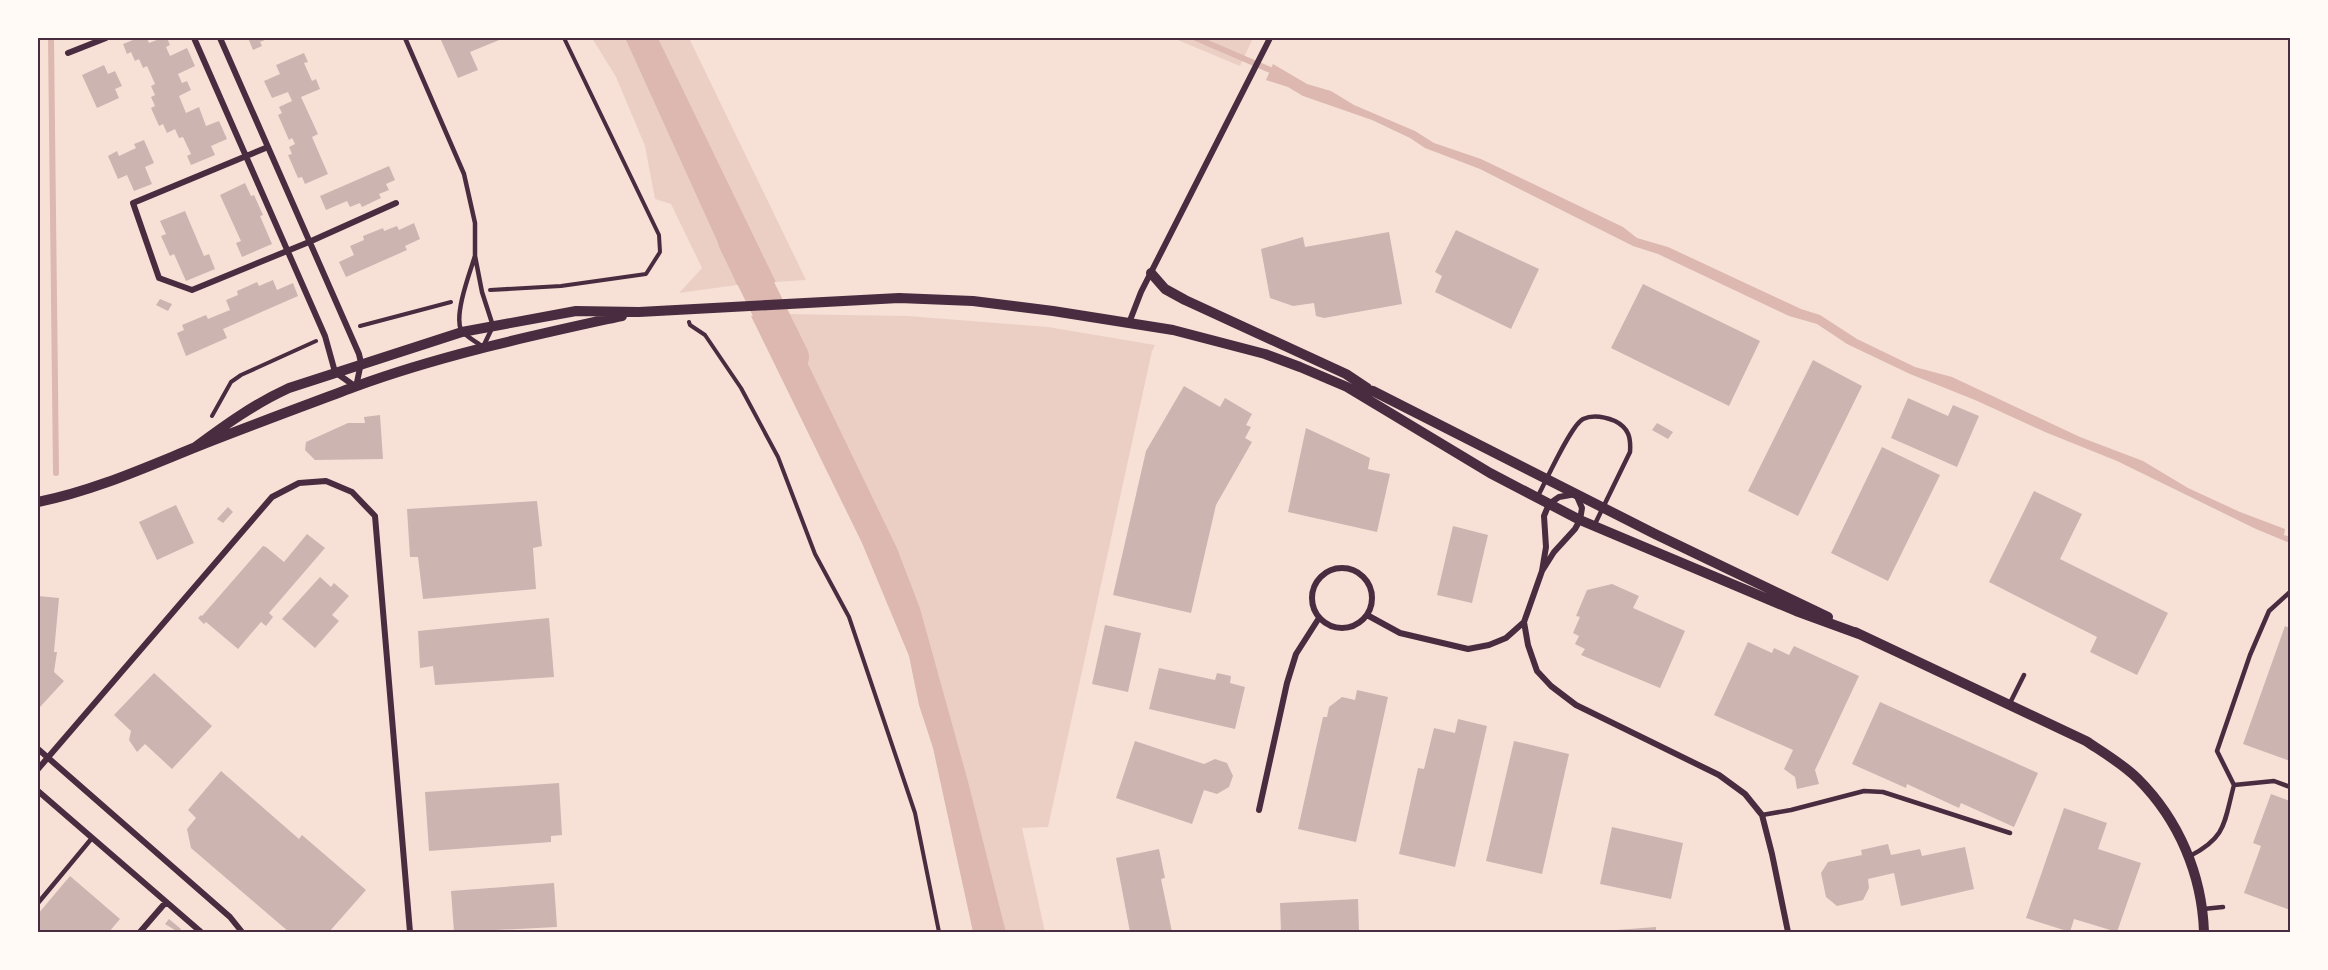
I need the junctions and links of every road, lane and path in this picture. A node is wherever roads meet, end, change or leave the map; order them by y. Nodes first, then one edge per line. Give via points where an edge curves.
1 (106, 38) edge
2 (194, 38) edge
3 (220, 38) edge
4 (405, 38) edge
5 (564, 38) edge
6 (1270, 38) edge
7 (68, 53) dead end
8 (268, 147) junction
9 (246, 156) junction
10 (396, 203) dead end
11 (309, 242) junction
12 (288, 251) junction
13 (475, 256) junction
14 (1150, 273) junction
15 (493, 289) dead end
16 (455, 301) dead end
17 (692, 308) junction
18 (639, 312) junction
19 (1130, 323) junction
20 (493, 326) junction
21 (348, 329) junction
22 (462, 332) junction
23 (325, 336) junction
24 (483, 347) junction
25 (362, 363) junction
26 (335, 372) junction
27 (356, 387) junction
28 (1347, 387) junction
29 (1373, 391) junction
30 (209, 422) dead end
31 (194, 448) junction
32 (1547, 478) junction
33 (1576, 494) junction
34 (1537, 498) junction
35 (38, 502) edge
36 (1549, 504) junction
37 (1603, 508) junction
38 (1580, 520) junction
39 (1594, 526) junction
40 (1542, 571) junction
41 (2290, 592) edge
42 (1367, 615) junction
43 (1319, 618) junction
44 (1524, 622) junction
45 (1859, 634) junction
46 (2024, 675) dead end
47 (2009, 705) junction
48 (38, 749) edge
49 (47, 757) junction
50 (38, 769) edge
51 (2234, 784) junction
52 (2290, 787) edge
53 (38, 791) edge
54 (1259, 810) dead end
55 (1762, 815) junction
56 (2010, 833) dead end
57 (93, 838) junction
58 (2190, 856) junction
59 (166, 902) junction
60 (38, 903) edge
61 (2223, 907) dead end
62 (2203, 909) junction
63 (140, 933) edge
64 (201, 933) edge
65 (242, 933) edge
66 (410, 933) edge
67 (939, 933) edge
68 (1788, 933) edge
69 (2204, 933) edge

1 - 7 street
2 - 9 street
3 - 8 street
4 - 13 lane via 464,174 475,223
5 - 15 path via 659,235 660,252 646,274 561,286
6 - 14 street
8 - 9 street
8 - 11 street
9 - 12 street
9 - 12 street via 133,203 159,278 192,290
10 - 11 street
11 - 12 street
11 - 21 street
12 - 23 street
13 - 20 lane
13 - 22 lane via 461,299
14 - 19 street
14 - 29 street via 1165,290 1346,374
16 - 21 path
17 - 18 street
17 - 19 street via 898,298 973,301
17 - 67 path via 690,325 705,335 741,388 778,457 815,554 849,617 915,813
18 - 20 street via 576,311
18 - 24 street
19 - 28 street via 1264,354
20 - 22 street
20 - 24 lane
21 - 25 street
22 - 24 lane
22 - 25 street
23 - 26 street
23 - 30 path via 231,382
24 - 27 street
25 - 26 street
25 - 27 street
26 - 27 street
26 - 31 street via 266,399
27 - 31 street
28 - 29 street
28 - 34 street
29 - 32 street
31 - 35 street via 129,475
32 - 33 street
32 - 34 lane
32 - 37 lane via 1581,420 1606,417 1619,423 1627,430 1630,452
33 - 36 street via 1559,497
33 - 37 street
33 - 38 street via 1582,508
34 - 36 street
36 - 38 street
36 - 40 street via 1544,516 1546,547
37 - 39 lane
37 - 45 street
38 - 39 street
38 - 40 street
39 - 45 street
40 - 44 street
41 - 51 lane via 2269,610 2217,751
42 - 43 street via 1360,623 1338,628
42 - 43 street via 1372,589 1354,569 1341,567 1317,579 1312,592
42 - 44 street via 1400,633 1468,649 1506,638
43 - 54 street via 1296,654
44 - 55 street via 1538,671 1551,686 1576,705 1719,775 1745,794
45 - 47 street
46 - 47 lane
47 - 58 street via 2086,741 2117,761 2154,797
48 - 49 street
49 - 50 street
49 - 65 street via 230,916
49 - 66 street via 273,497 299,483 326,481 352,492 375,516
51 - 52 lane via 2274,781
51 - 58 lane via 2221,834
53 - 57 street
55 - 56 lane via 1864,791 1883,792
55 - 68 street
57 - 59 street
57 - 60 lane
58 - 62 street
59 - 63 street
59 - 64 street
61 - 62 lane
62 - 69 street

